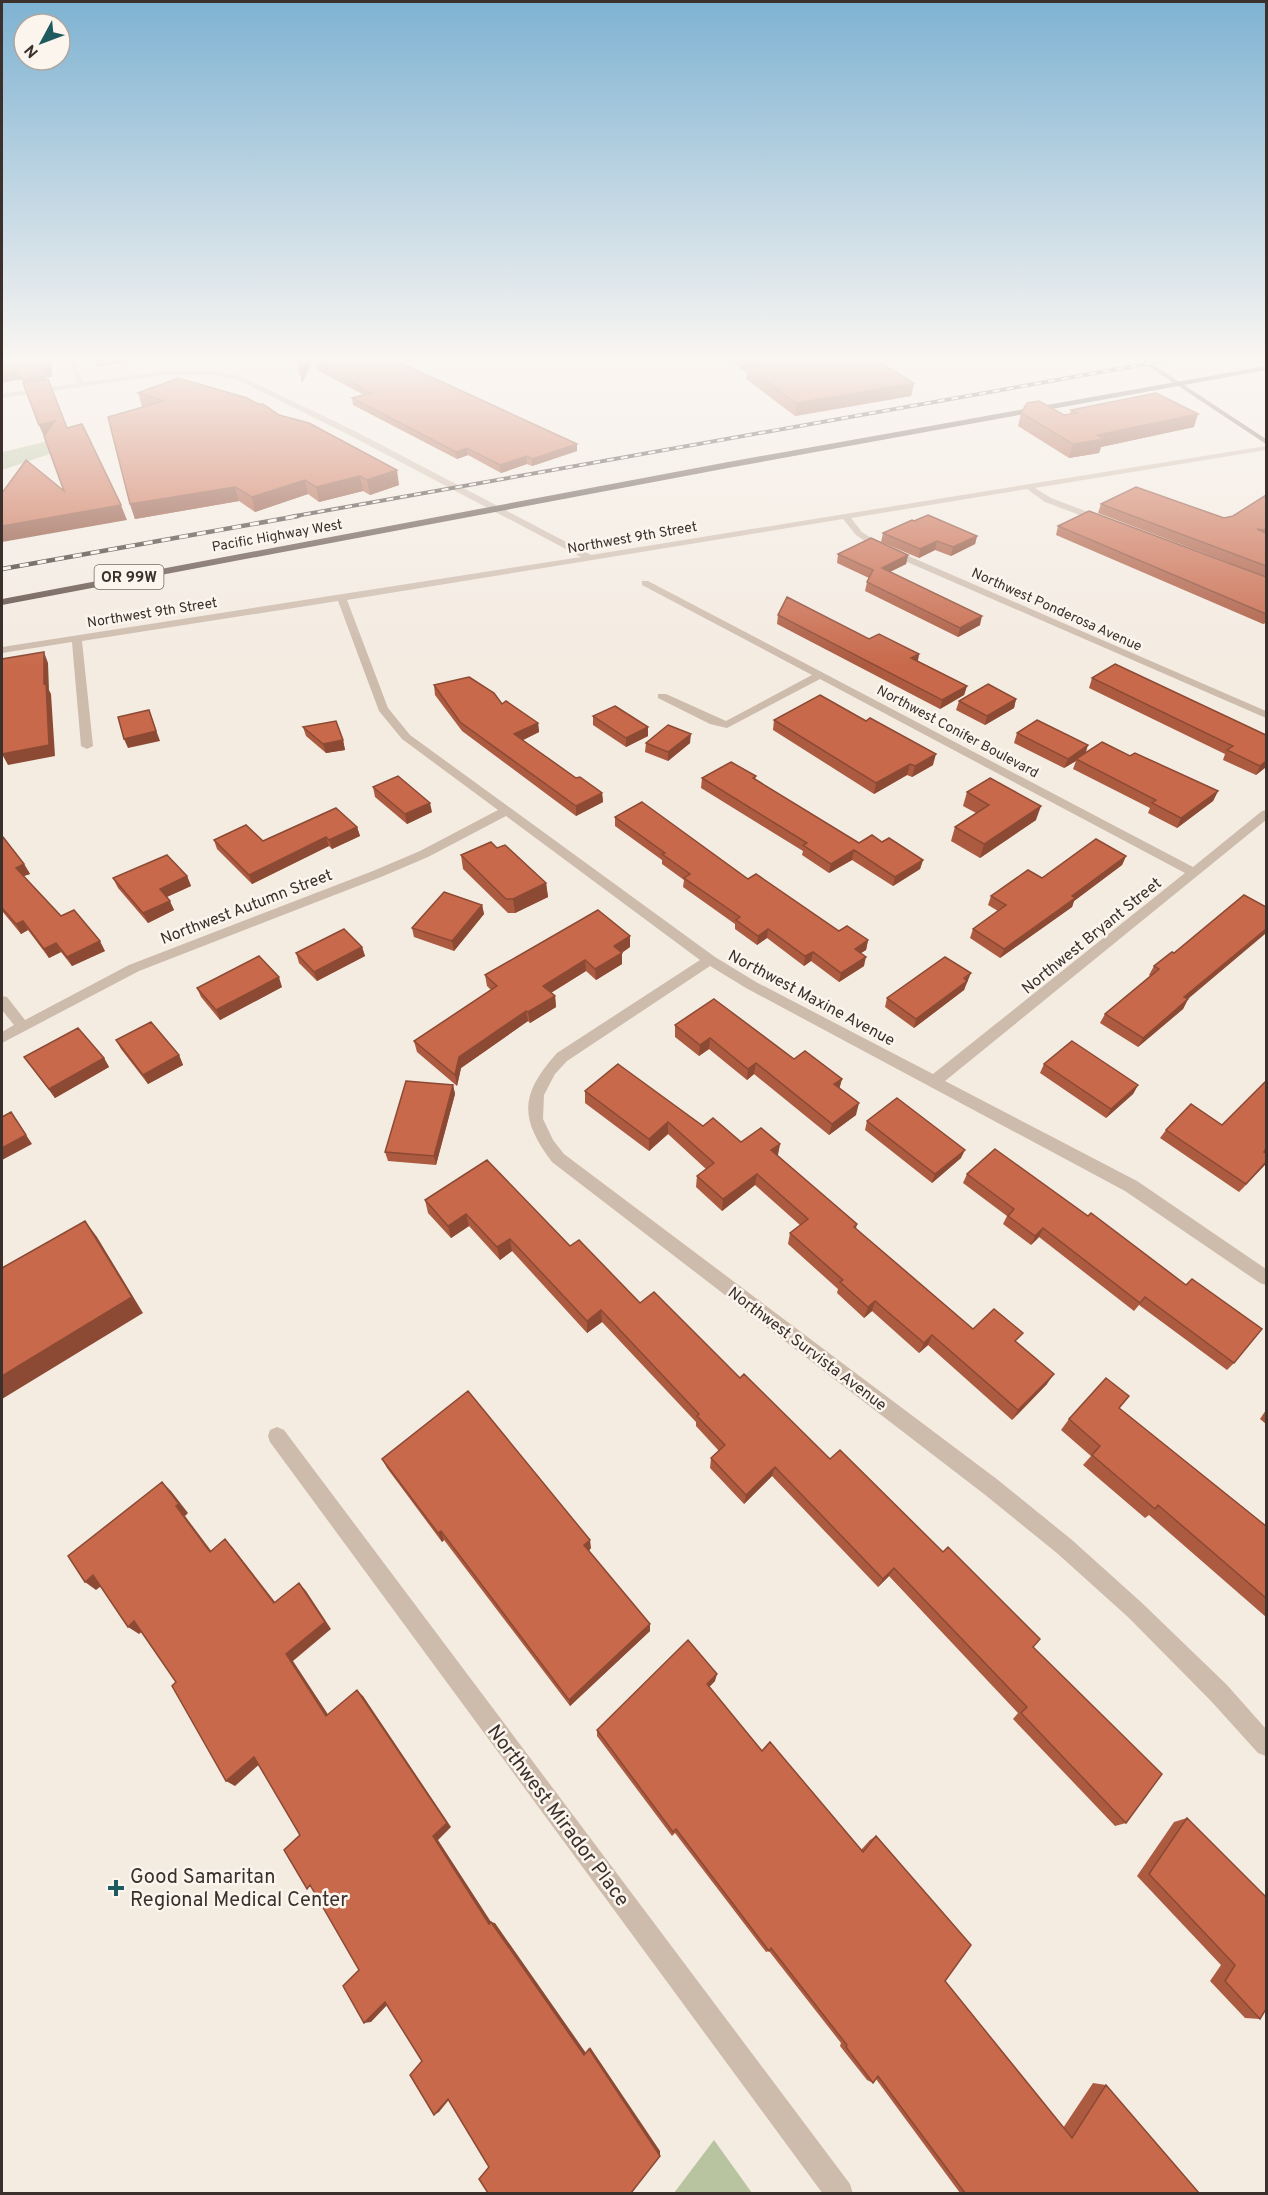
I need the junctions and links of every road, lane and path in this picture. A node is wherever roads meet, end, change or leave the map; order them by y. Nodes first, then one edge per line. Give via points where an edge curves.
1 (404, 460) edge
2 (761, 460) edge
3 (1190, 460) edge
4 (1029, 487) junction
5 (496, 509) junction
6 (846, 516) junction
7 (1111, 524) edge
8 (590, 558) junction
9 (645, 583) dead end
10 (341, 596) junction
11 (2, 602) edge
12 (77, 638) junction
13 (2, 650) edge
14 (820, 675) junction
15 (662, 696) dead end
16 (1266, 715) edge
17 (87, 746) dead end
18 (506, 811) junction
19 (1266, 814) edge
20 (1195, 873) junction
21 (710, 960) junction
22 (2, 1001) edge
23 (22, 1026) junction
24 (2, 1038) edge
25 (935, 1081) junction
26 (1266, 1276) edge
27 (277, 1436) dead end
28 (1266, 1745) edge
29 (840, 2193) edge

1 - 5 street
2 - 5 highway, Pacific Highway West / OR 99W
3 - 4 street, Northwest 9th Street
4 - 6 street, Northwest 9th Street
4 - 7 street via 1048,500
5 - 8 street
5 - 11 highway, Pacific Highway West / OR 99W
6 - 8 street, Northwest 9th Street
6 - 16 street, Northwest Ponderosa Avenue via 859,535 878,546
8 - 10 street, Northwest 9th Street
9 - 14 street, Northwest Conifer Boulevard
10 - 12 street, Northwest 9th Street
10 - 18 street, Northwest Maxine Avenue via 383,710 395,726
12 - 13 street, Northwest 9th Street
12 - 17 street
14 - 15 street via 727,725
14 - 20 street, Northwest Conifer Boulevard
18 - 21 street, Northwest Maxine Avenue
18 - 23 street, Northwest Autumn Street via 377,874 134,968
19 - 20 street, Northwest Bryant Street
20 - 25 street, Northwest Bryant Street
21 - 25 street, Northwest Maxine Avenue via 751,986
21 - 28 street, Northwest Survista Avenue via 562,1057 545,1074 535,1095 534,1117 542,1139 558,1158 1065,1547 1136,1610
22 - 23 street
23 - 24 street, Northwest Autumn Street
25 - 26 street, Northwest Maxine Avenue via 1131,1186
27 - 29 street, Northwest Mirador Place

